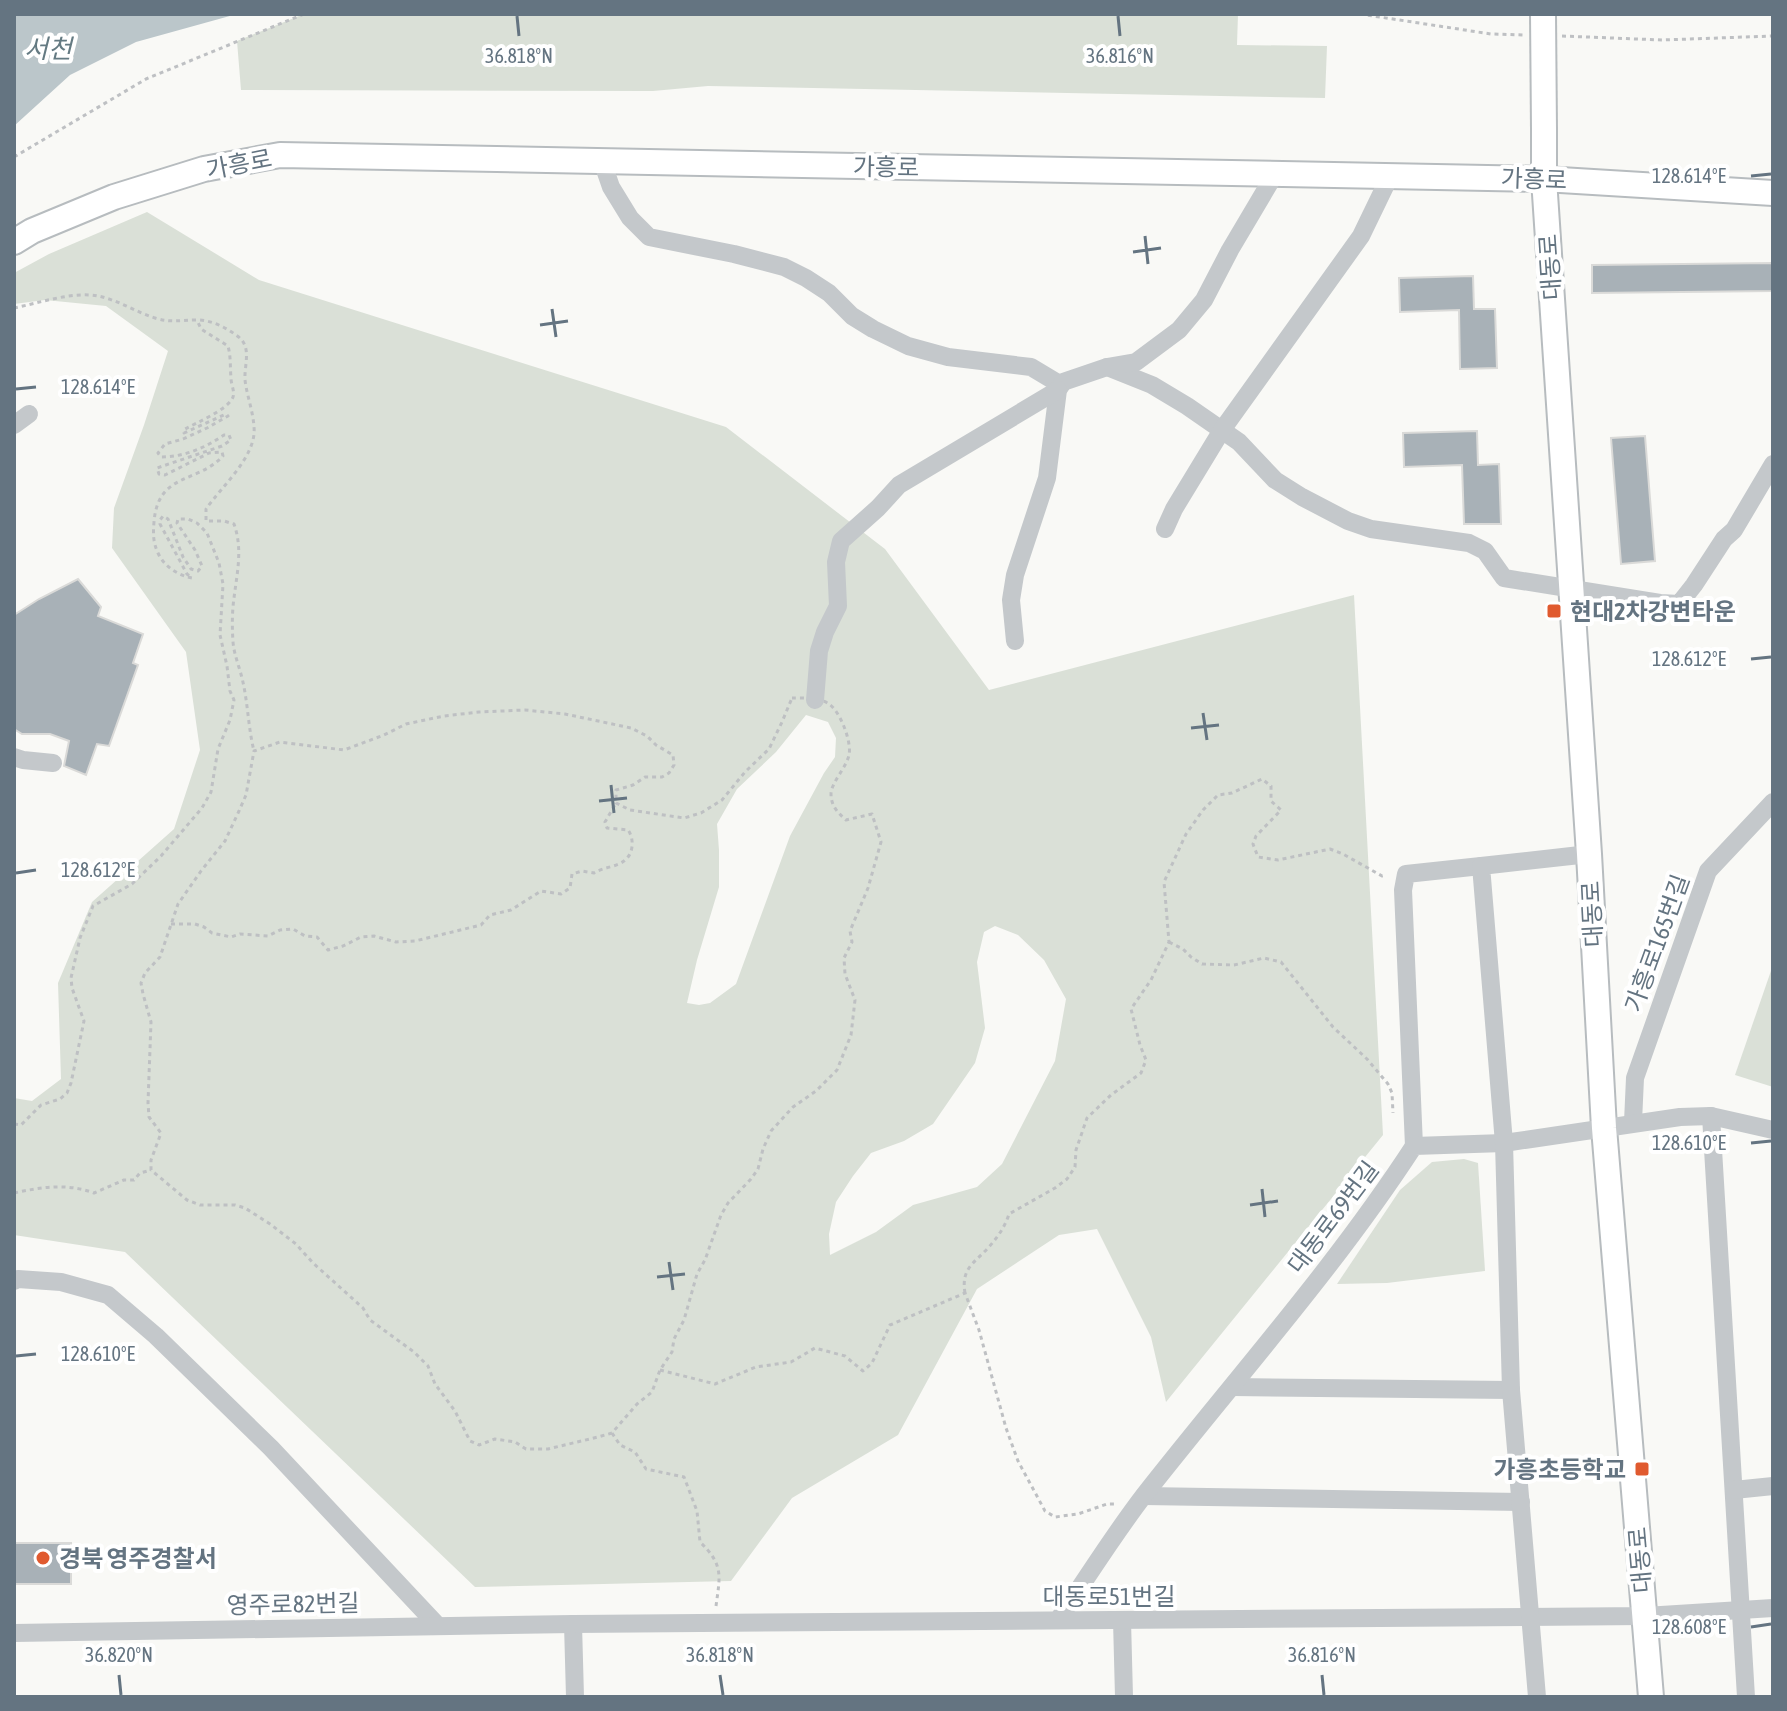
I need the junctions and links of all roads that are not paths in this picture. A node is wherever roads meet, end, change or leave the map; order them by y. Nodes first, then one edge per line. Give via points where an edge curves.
1 (1548, 25) edge
2 (602, 161) junction
3 (1275, 174) junction
4 (1390, 176) junction
5 (1544, 179) junction
6 (1773, 193) edge
7 (14, 242) edge
8 (1107, 367) junction
9 (1059, 387) junction
10 (1222, 430) junction
11 (1773, 464) edge
12 (1165, 529) dead end
13 (1571, 588) junction
14 (1015, 641) dead end
15 (815, 700) road end
16 (14, 757) edge
17 (53, 763) dead end
18 (1773, 802) edge
19 (1589, 854) junction
20 (1481, 866) junction
21 (1711, 1116) junction
22 (1633, 1122) junction
23 (1604, 1128) junction
24 (1773, 1130) edge
25 (1414, 1140) junction
26 (1504, 1143) junction
27 (14, 1281) edge
28 (1233, 1387) junction
29 (1511, 1390) junction
30 (1773, 1486) edge
31 (1734, 1490) junction
32 (1144, 1496) junction
33 (1521, 1502) junction
34 (1773, 1608) edge
35 (1740, 1610) junction
36 (1645, 1616) junction
37 (1532, 1617) junction
38 (1058, 1620) junction
39 (1122, 1620) junction
40 (573, 1624) junction
41 (438, 1626) junction
42 (14, 1633) edge
43 (575, 1697) edge
44 (1124, 1697) edge
45 (1537, 1697) edge
46 (1651, 1697) edge
47 (1746, 1697) edge

1 - 5 main road, 대동로, bridge
2 - 3 main road, 가흥로
2 - 7 main road, 가흥로 via 280,155 204,169 114,197
2 - 9 street via 630,218 649,237 784,267 829,293 852,316 908,346 948,357 1031,367
3 - 4 main road, 가흥로
3 - 8 street via 1204,300 1179,330 1136,362
4 - 5 main road, 가흥로
4 - 10 street via 1361,236
5 - 6 main road, 가흥로
5 - 13 main road, 대동로
8 - 9 street
8 - 10 street via 1152,385
9 - 14 street via 1047,478 1015,575
9 - 15 street via 899,485 841,541 836,562 838,606 819,651
10 - 12 street
10 - 13 street via 1275,480 1348,521 1469,543 1485,551 1504,578
11 - 13 street via 1734,530 1679,604
13 - 19 main road, 대동로
16 - 17 street
18 - 22 street, 가흥로165번길 via 1708,871 1635,1078
19 - 20 street
19 - 23 main road, 대동로
20 - 25 street via 1406,874
20 - 26 street
21 - 22 street
21 - 24 street
21 - 31 street
22 - 23 street
23 - 26 street
23 - 36 main road, 대동로
25 - 26 street
25 - 28 street, 대동로69번길 via 1383,1194
26 - 29 street
27 - 41 street via 61,1282 108,1295 271,1448
28 - 29 street
28 - 32 street, 대동로69번길
29 - 33 street
30 - 31 street
31 - 35 street
32 - 33 street
32 - 38 street, 대동로69번길
33 - 37 street
34 - 35 street, 대동로51번길
35 - 36 street, 대동로51번길
35 - 47 street
36 - 37 street, 대동로51번길
36 - 46 main road, 대동로
37 - 39 street, 대동로51번길
37 - 45 street
38 - 39 street, 대동로51번길
38 - 40 street, 대동로51번길
39 - 44 street
40 - 41 street, 영주로82번길
40 - 43 street
41 - 42 street, 영주로82번길

